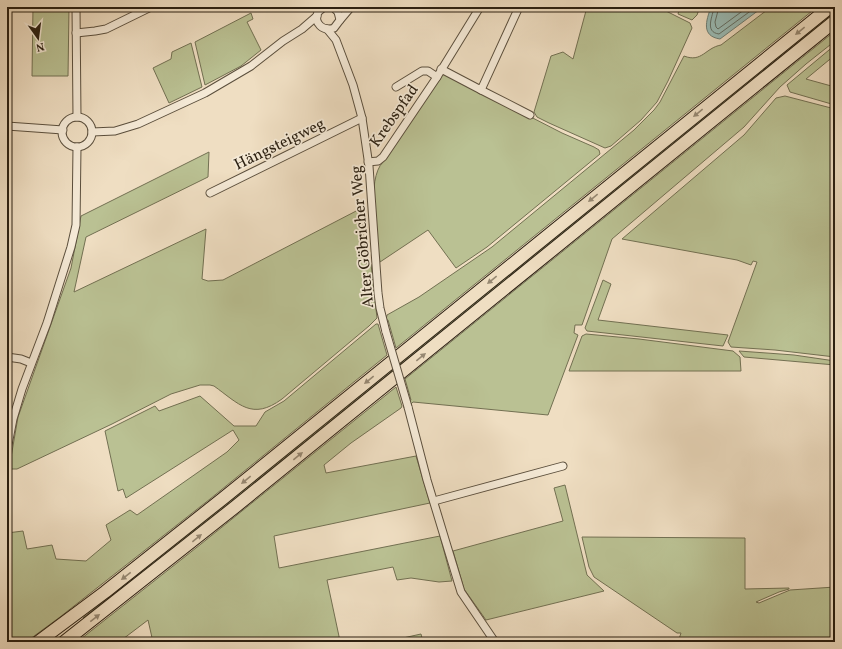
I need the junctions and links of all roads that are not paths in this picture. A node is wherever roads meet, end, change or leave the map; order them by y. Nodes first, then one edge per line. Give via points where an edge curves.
1 (76, 7) edge
2 (151, 7) edge
3 (322, 7) edge
4 (480, 7) edge
5 (519, 7) edge
6 (830, 7) edge
7 (335, 8) edge
8 (350, 8) edge
9 (317, 16) junction
10 (835, 21) edge
11 (338, 23) junction
12 (324, 28) junction
13 (302, 29) junction
14 (76, 32) junction
15 (336, 40) junction
16 (441, 69) junction
17 (436, 77) junction
18 (396, 87) dead end
19 (481, 90) junction
20 (530, 115) dead end
21 (77, 117) junction
22 (362, 118) junction
23 (7, 126) edge
24 (63, 130) junction
25 (92, 132) junction
26 (77, 147) junction
27 (368, 162) junction
28 (210, 193) dead end
29 (7, 357) edge
30 (31, 363) junction
31 (7, 450) edge
32 (563, 466) dead end
33 (434, 501) junction
34 (38, 642) edge
35 (64, 642) edge
36 (495, 642) edge

1 - 14 street
2 - 14 street via 106,29
3 - 9 street
4 - 16 street, Krebspfad
5 - 19 street
6 -> 34 highway via 204,514
7 - 8 street
7 - 11 street via 340,15
8 - 11 street
9 - 12 street via 317,22
9 - 13 street
35 -> 10 highway
11 - 12 street via 334,28
11 - 15 street, Alter Göbricher Weg
12 - 13 street
12 - 15 street, Alter Göbricher Weg
13 - 25 street via 251,66 205,93 138,124 115,131
14 - 21 street
15 - 22 street, Alter Göbricher Weg
16 - 17 street, Krebspfad
16 - 19 street
17 - 18 street, Krebspfad via 428,71 422,71
17 - 27 street, Krebspfad via 383,157 378,161
19 - 20 street
21 - 24 street via 68,120
21 - 25 street via 88,121
22 - 27 street, Alter Göbricher Weg
22 - 28 street, Hängsteigweg
23 - 24 street
24 - 26 street via 66,142
25 - 26 street via 88,142
26 - 30 street via 76,225 47,323
27 - 33 street, Alter Göbricher Weg, bridge via 381,312
29 - 30 street
30 - 31 street via 13,419
32 - 33 street
33 - 36 street, Alter Göbricher Weg via 461,592

